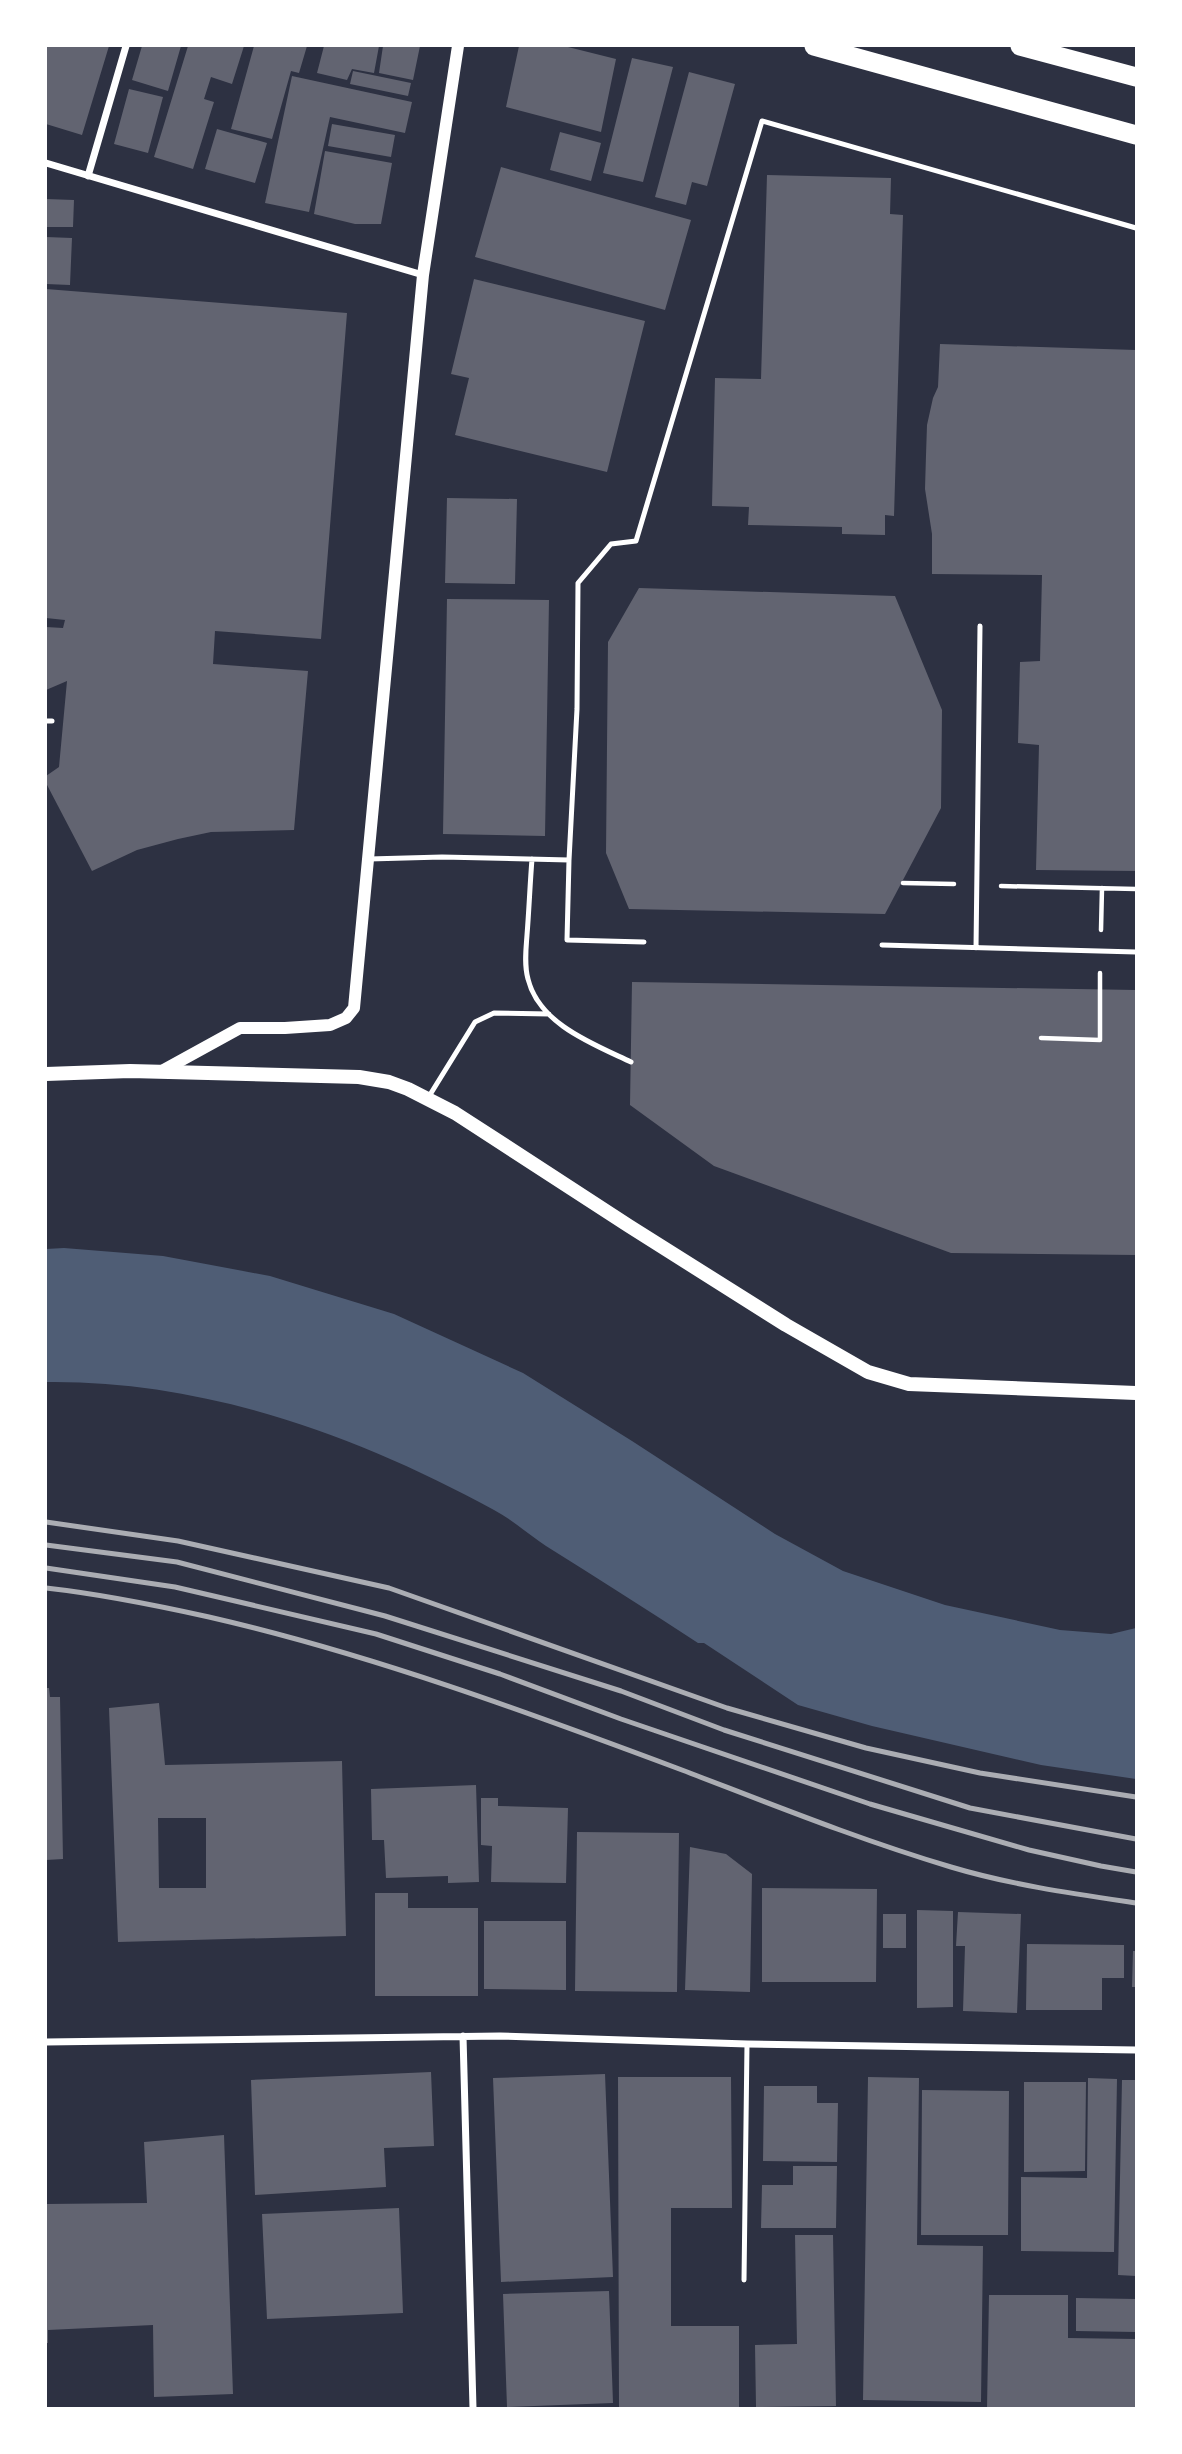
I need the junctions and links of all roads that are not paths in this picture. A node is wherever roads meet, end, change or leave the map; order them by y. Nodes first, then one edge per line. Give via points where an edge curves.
1 (126, 46) edge
2 (458, 46) edge
3 (814, 46) edge
4 (1020, 46) edge
5 (1136, 77) edge
6 (1136, 135) edge
7 (46, 163) edge
8 (88, 176) junction
9 (1136, 228) edge
10 (423, 275) junction
11 (980, 626) dead end
12 (368, 859) junction
13 (531, 859) junction
14 (569, 860) junction
15 (644, 942) dead end
16 (882, 946) dead end
17 (976, 948) junction
18 (1136, 952) edge
19 (549, 1014) junction
20 (631, 1062) dead end
21 (159, 1072) junction
22 (46, 1074) edge
23 (428, 1098) junction
24 (1136, 1393) edge
25 (464, 2036) junction
26 (46, 2042) edge
27 (747, 2044) junction
28 (1136, 2050) edge
29 (744, 2280) dead end
30 (473, 2409) edge

1 - 8 street
2 - 10 street
3 - 6 highway
4 - 5 highway
7 - 8 street
8 - 10 street
9 - 14 lane via 762,121 636,541 611,544 578,583
10 - 12 street
11 - 17 lane
12 - 13 lane
12 - 21 street via 354,1008 346,1018 330,1025 240,1028
13 - 14 lane
13 - 19 lane via 527,977
14 - 15 lane via 567,940
16 - 17 lane
17 - 18 lane
19 - 20 lane
19 - 23 lane via 494,1013 475,1023
21 - 22 main road
21 - 23 main road via 359,1077 389,1082
23 - 24 main road via 868,1373 909,1384
25 - 26 street
25 - 27 street
25 - 30 street
27 - 28 street
27 - 29 lane

